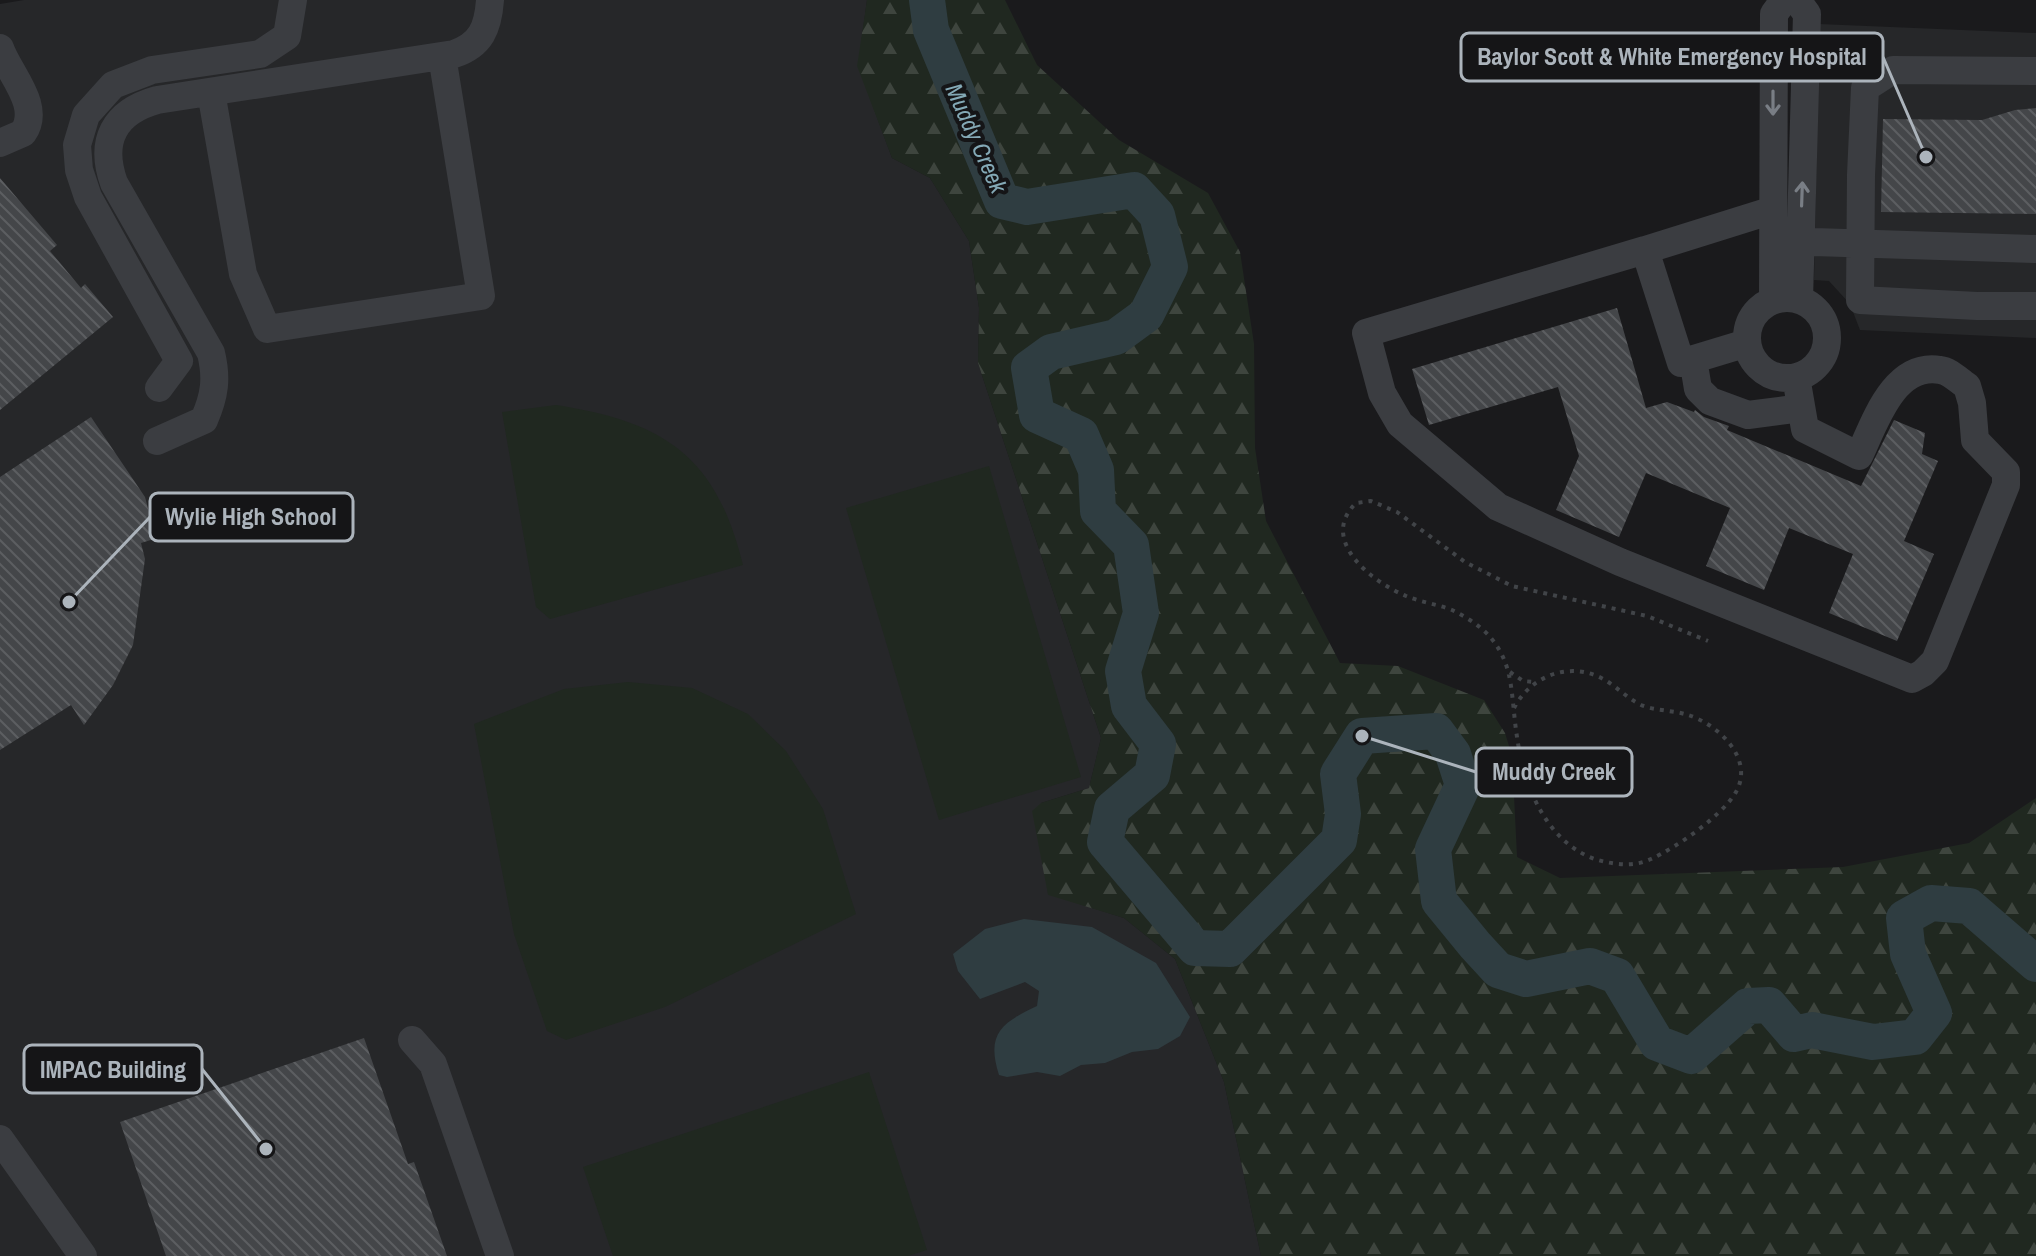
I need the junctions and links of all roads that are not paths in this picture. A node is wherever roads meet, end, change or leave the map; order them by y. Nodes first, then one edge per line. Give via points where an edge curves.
1 (293, 0) edge
2 (490, 0) edge
3 (1784, 0) edge
4 (1797, 0) edge
5 (0, 48) edge
6 (442, 56) junction
7 (2036, 71) edge
8 (211, 92) junction
9 (0, 143) edge
10 (1773, 210) junction
11 (1787, 242) junction
12 (1862, 245) junction
13 (2036, 249) edge
14 (1645, 250) junction
15 (1786, 300) junction
16 (2036, 306) edge
17 (1747, 343) junction
18 (1693, 359) junction
19 (1796, 377) junction
20 (159, 388) dead end
21 (1801, 408) junction
22 (157, 441) dead end
23 (412, 1040) dead end
24 (0, 1139) edge
25 (83, 1256) edge
26 (500, 1256) edge

1 - 20 lane via 287,36 260,54 152,70 113,85 86,115 77,145 88,197 179,361
2 - 6 lane via 487,27 479,40
3 -> 10 lane via 1774,14
11 -> 4 lane via 1807,14
5 - 9 lane via 30,116 23,133
6 - 8 lane
6 - 8 lane via 481,296 466,299 267,329 243,274
7 - 12 lane via 1893,70 1865,88
8 - 22 lane via 139,105 113,130 108,148 114,183 211,353 216,375 204,420
10 - 11 lane
10 - 14 lane
11 - 12 lane
11 - 15 lane
12 - 13 lane
12 - 16 lane via 1860,300
14 - 18 lane via 1681,363
14 - 21 lane via 1366,333 1389,409 1426,448 1498,507 1523,520 1912,679 1935,661 2006,485 2006,472 1975,440 1967,386 1940,370 1922,372 1892,389 1859,456 1805,429
15 - 17 lane via 1761,307
15 - 19 lane via 1811,306 1826,327 1825,352 1818,364
17 - 18 lane
17 - 19 lane via 1751,356 1770,375
18 - 21 lane via 1698,389 1710,401 1748,415
19 - 21 lane
23 - 26 lane via 433,1064
24 - 25 lane

